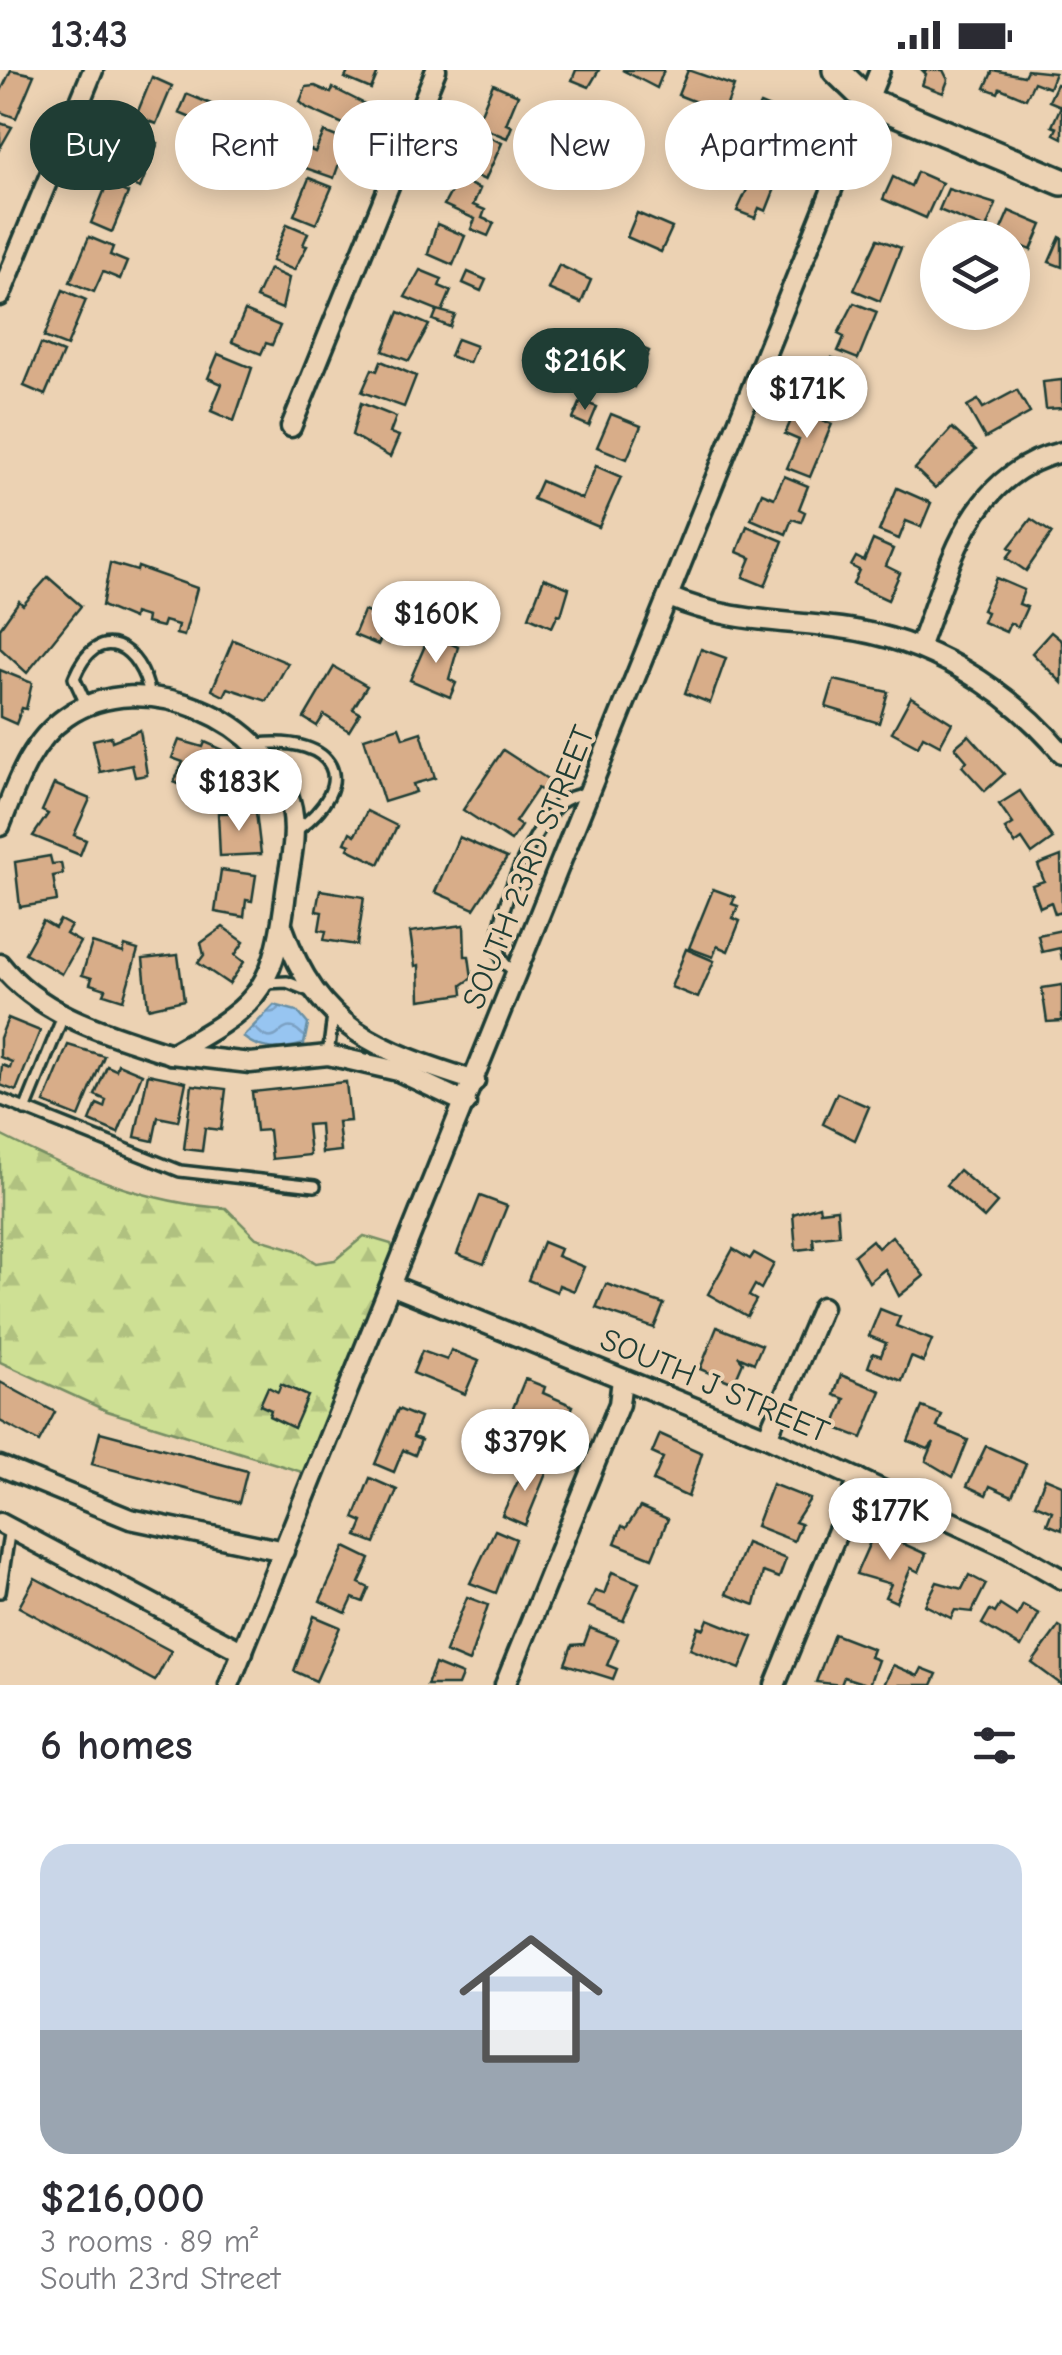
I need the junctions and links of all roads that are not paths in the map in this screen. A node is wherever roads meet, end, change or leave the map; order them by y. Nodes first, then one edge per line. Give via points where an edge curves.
1 (93, 70) edge
2 (436, 70) edge
3 (836, 70) edge
4 (880, 70) edge
5 (867, 100) edge
6 (868, 100) edge
7 (892, 111) edge
8 (1062, 182) edge
9 (832, 190) edge
10 (0, 296) edge
11 (291, 428) dead end
12 (1062, 452) edge
13 (670, 597) junction
14 (920, 646) junction
15 (150, 696) junction
16 (87, 706) junction
17 (256, 744) junction
18 (1062, 754) edge
19 (591, 791) junction
20 (0, 826) edge
21 (294, 833) junction
22 (283, 928) junction
23 (0, 964) edge
24 (518, 973) junction
25 (265, 983) junction
26 (8, 986) edge
27 (312, 992) junction
28 (64, 1014) junction
29 (333, 1016) junction
30 (171, 1054) junction
31 (328, 1055) junction
32 (475, 1081) junction
33 (0, 1099) edge
34 (466, 1103) junction
35 (25, 1110) junction
36 (314, 1186) dead end
37 (393, 1286) junction
38 (822, 1308) dead end
39 (622, 1379) junction
40 (768, 1437) junction
41 (0, 1466) edge
42 (858, 1479) junction
43 (5, 1524) edge
44 (284, 1551) junction
45 (1062, 1579) edge
46 (0, 1592) edge
47 (243, 1652) junction
48 (229, 1685) edge
49 (505, 1685) edge
50 (775, 1685) edge

1 - 10 street
2 - 11 street
3 - 5 street
4 - 6 street, SOUTH 23RD STREET
7 - 8 street
9 - 13 street, SOUTH 23RD STREET
12 - 14 street via 1024,466 977,506
13 - 14 street via 719,616 845,628
13 - 19 street, SOUTH 23RD STREET
14 - 18 street via 1022,711
15 - 16 street
15 - 16 lane via 145,669 112,643 96,647 74,678
15 - 17 street via 218,720
16 - 20 street via 34,748
17 - 21 street via 284,786
17 - 21 lane via 305,744 323,753 335,772 322,812
19 - 24 street, SOUTH 23RD STREET
19 - 24 lane via 556,806 502,913 500,957
21 - 22 street
22 - 25 street
22 - 27 street
23 - 26 street
24 - 32 street, SOUTH 23RD STREET
25 - 27 lane via 287,982
25 - 30 street via 220,1024
26 - 28 street
27 - 29 street
28 - 30 street
28 - 35 lane
29 - 31 lane
29 - 32 street via 357,1034
30 - 31 street via 250,1063
31 - 34 street via 398,1071
32 - 34 street, SOUTH 23RD STREET
33 - 35 lane
34 - 37 street, SOUTH 23RD STREET
35 - 36 lane via 180,1171
37 - 39 street, SOUTH J STREET
37 - 44 street, SOUTH 23RD STREET
38 - 40 street
39 - 40 street, SOUTH J STREET
39 - 49 street via 619,1404
40 - 42 street, SOUTH J STREET
41 - 44 street via 130,1519
42 - 45 street, SOUTH J STREET
42 - 50 street
43 - 46 lane
43 - 47 street
44 - 47 street, SOUTH 23RD STREET
47 - 48 street, SOUTH 23RD STREET

